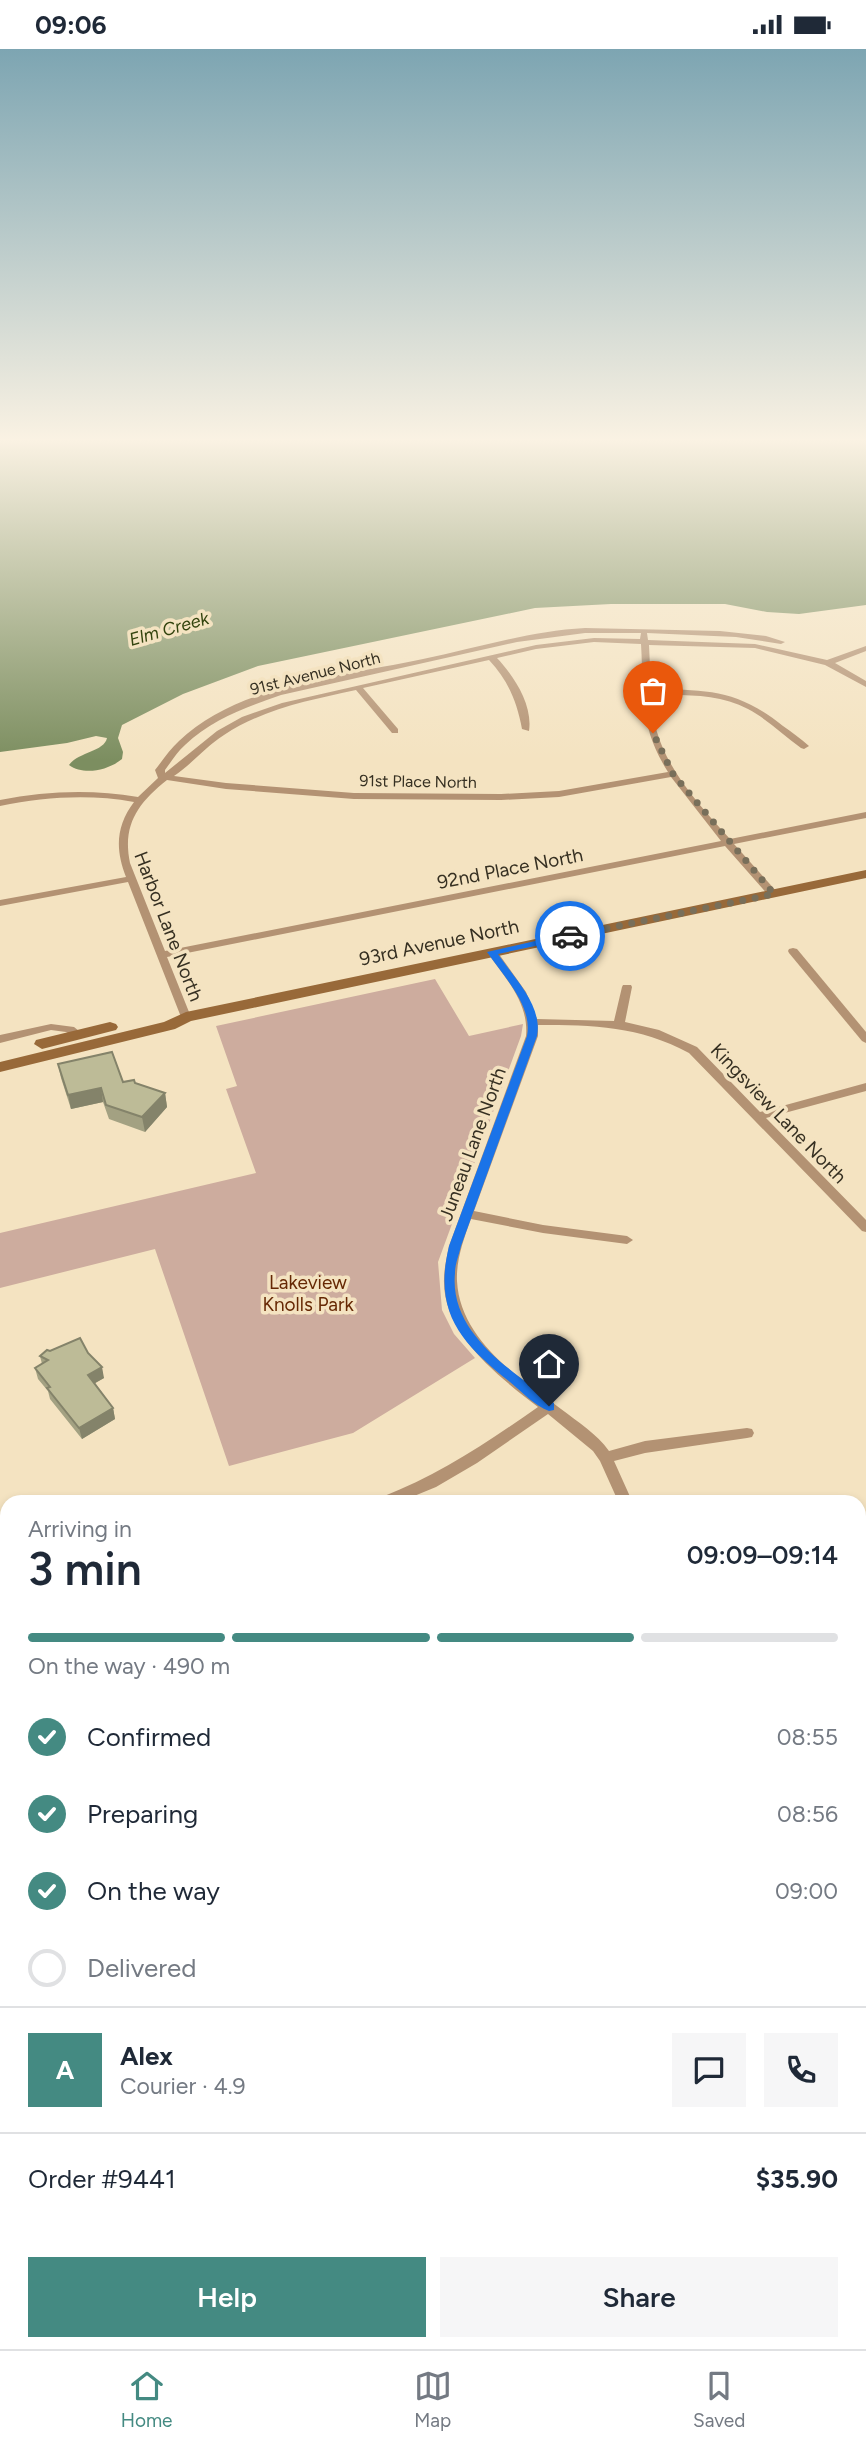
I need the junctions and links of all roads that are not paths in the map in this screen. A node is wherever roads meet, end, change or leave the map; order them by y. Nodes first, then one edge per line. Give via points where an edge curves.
1 (644, 636) junction
2 (866, 648) edge
3 (491, 657) junction
4 (424, 662) junction
5 (828, 663) junction
6 (432, 671) junction
7 (866, 684) edge
8 (358, 687) junction
9 (648, 692) junction
10 (526, 729) dead end
11 (395, 731) dead end
12 (803, 746) dead end
13 (673, 774) junction
14 (162, 777) junction
15 (140, 800) junction
16 (0, 803) edge
17 (866, 815) edge
18 (729, 842) junction
19 (866, 874) edge
20 (130, 879) junction
21 (774, 894) junction
22 (0, 903) edge
23 (793, 951) dead end
24 (492, 952) junction
25 (161, 955) junction
26 (627, 987) dead end
27 (186, 1017) junction
28 (535, 1022) junction
29 (619, 1024) junction
30 (78, 1035) junction
31 (0, 1039) edge
32 (866, 1039) edge
33 (0, 1054) edge
34 (0, 1067) edge
35 (866, 1087) edge
36 (760, 1116) junction
37 (467, 1214) junction
38 (865, 1225) edge
39 (627, 1240) dead end
40 (549, 1406) junction
41 (747, 1433) dead end
42 (606, 1458) junction
43 (402, 1495) edge
44 (622, 1495) edge

1 - 3 street, 91st Avenue North via 571,642
1 - 4 street, 91st Avenue North via 587,631 537,636
1 - 5 street, 91st Avenue North via 755,646
1 - 9 street
2 - 5 street
3 - 6 street, 91st Avenue North
3 - 10 street via 513,683
4 - 6 street
4 - 14 street, 91st Avenue North via 291,690 237,709 178,745 160,770
5 - 7 street, 91st Avenue North
6 - 8 street, 91st Avenue North
8 - 11 street
8 - 14 street, 91st Avenue North via 301,699 251,717 213,738
9 - 12 street via 706,694 737,701
9 - 13 street via 653,733
13 - 14 street, 91st Place North via 559,794 501,797 342,795
13 - 18 street
14 - 15 street, Harbor Lane North
15 - 16 street via 68,794
15 - 20 street, Harbor Lane North via 120,842
17 - 18 street, 92nd Place North
18 - 21 street
18 - 25 street, 92nd Place North
19 - 21 main road, 93rd Avenue North
20 - 22 street
20 - 25 street, Harbor Lane North
21 - 24 main road, 93rd Avenue North
23 - 32 street
24 - 27 main road, 93rd Avenue North
24 - 28 street
25 - 27 street, Harbor Lane North
26 - 29 street
27 - 30 main road, 93rd Avenue North via 165,1015
27 - 34 main road, 93rd Avenue North via 169,1026
28 - 29 street, Kingsview Lane North
28 - 37 street, Juneau Lane North
29 - 36 street, Kingsview Lane North via 657,1032 693,1050
30 - 31 street via 61,1026
30 - 33 main road, 93rd Avenue North
35 - 36 street
36 - 38 street, Kingsview Lane North
37 - 39 street
37 - 40 street, Juneau Lane North via 448,1275 460,1322 490,1359
40 - 42 street, Juneau Lane North
40 - 43 street via 470,1462
41 - 42 street via 646,1447
42 - 44 street, Juneau Lane North

